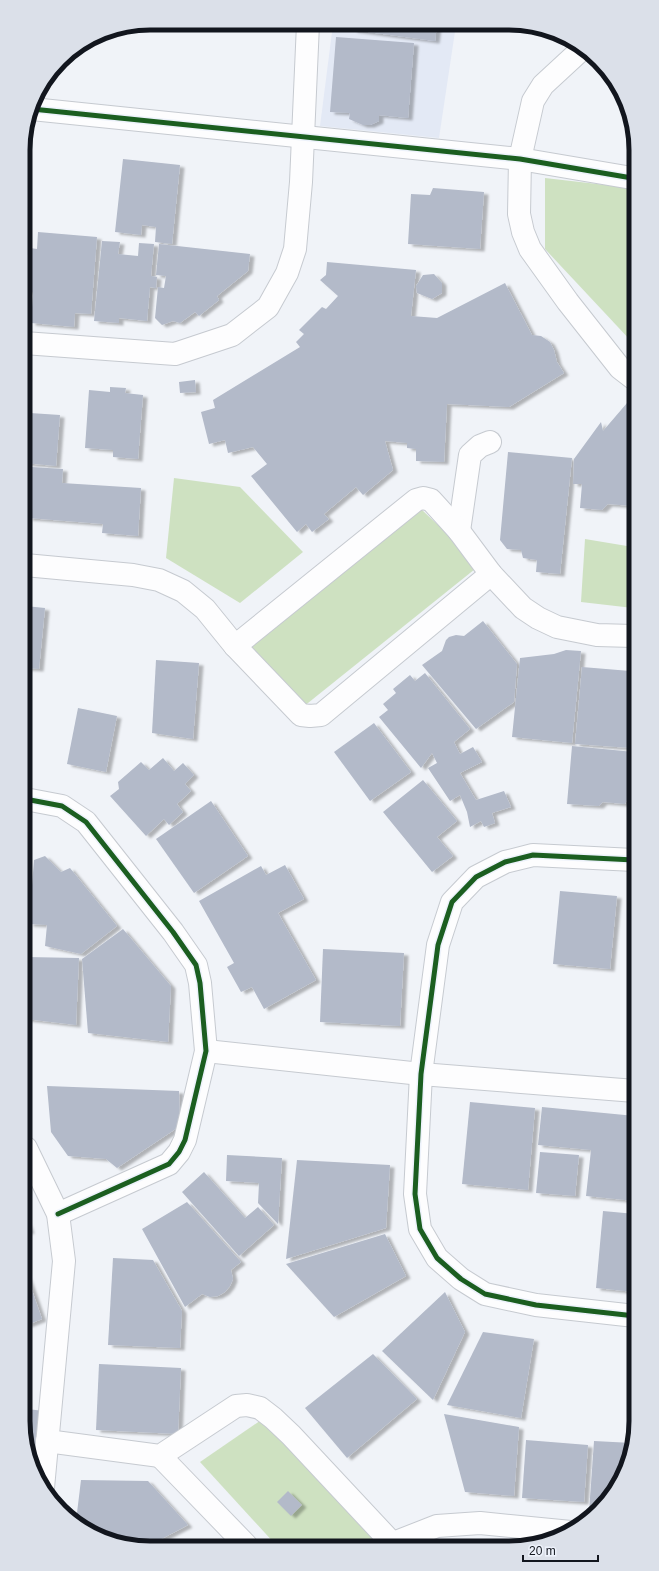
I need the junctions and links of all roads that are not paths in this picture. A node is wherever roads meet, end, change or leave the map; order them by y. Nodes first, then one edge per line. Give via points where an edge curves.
1 (308, 30) edge
2 (579, 53) edge
3 (37, 110) edge
4 (302, 136) junction
5 (520, 159) junction
6 (629, 177) edge
7 (30, 343) edge
8 (629, 376) edge
9 (490, 442) dead end
10 (459, 531) junction
11 (30, 565) edge
12 (491, 574) junction
13 (629, 636) edge
14 (235, 646) junction
15 (30, 800) edge
16 (629, 860) edge
17 (206, 1051) junction
18 (421, 1074) junction
19 (629, 1091) edge
20 (30, 1156) edge
21 (58, 1214) junction
22 (629, 1315) edge
23 (47, 1441) junction
24 (160, 1456) junction
25 (44, 1477) edge
26 (558, 1531) edge
27 (242, 1541) edge
28 (389, 1541) edge
29 (400, 1541) edge

1 - 4 street
2 - 5 street via 543,85 533,101
3 - 4 street
4 - 5 street
4 - 7 street via 295,249 287,273 268,307 232,335 175,354
5 - 6 street
5 - 8 street via 519,214 530,249 577,314 620,368
9 - 10 street via 480,446 470,455
10 - 12 street
10 - 14 street via 431,500 416,500
11 - 14 street via 133,575 158,580 183,590 194,598
12 - 13 street via 523,608 538,618 557,626 597,635
12 - 14 street via 321,715 301,715
15 - 17 street via 62,806 86,822 173,932 196,965 202,998
16 - 18 street via 533,855 505,862 476,877 452,902 438,945
17 - 18 street
17 - 21 street via 185,1140 169,1164
18 - 19 street
18 - 22 street via 415,1194 420,1229 438,1258 461,1279 486,1294 536,1305
20 - 21 street
21 - 23 street via 64,1261
23 - 24 street
23 - 25 street
24 - 27 street
24 - 28 street via 236,1406 260,1408 291,1435
26 - 29 street via 480,1523 437,1526

